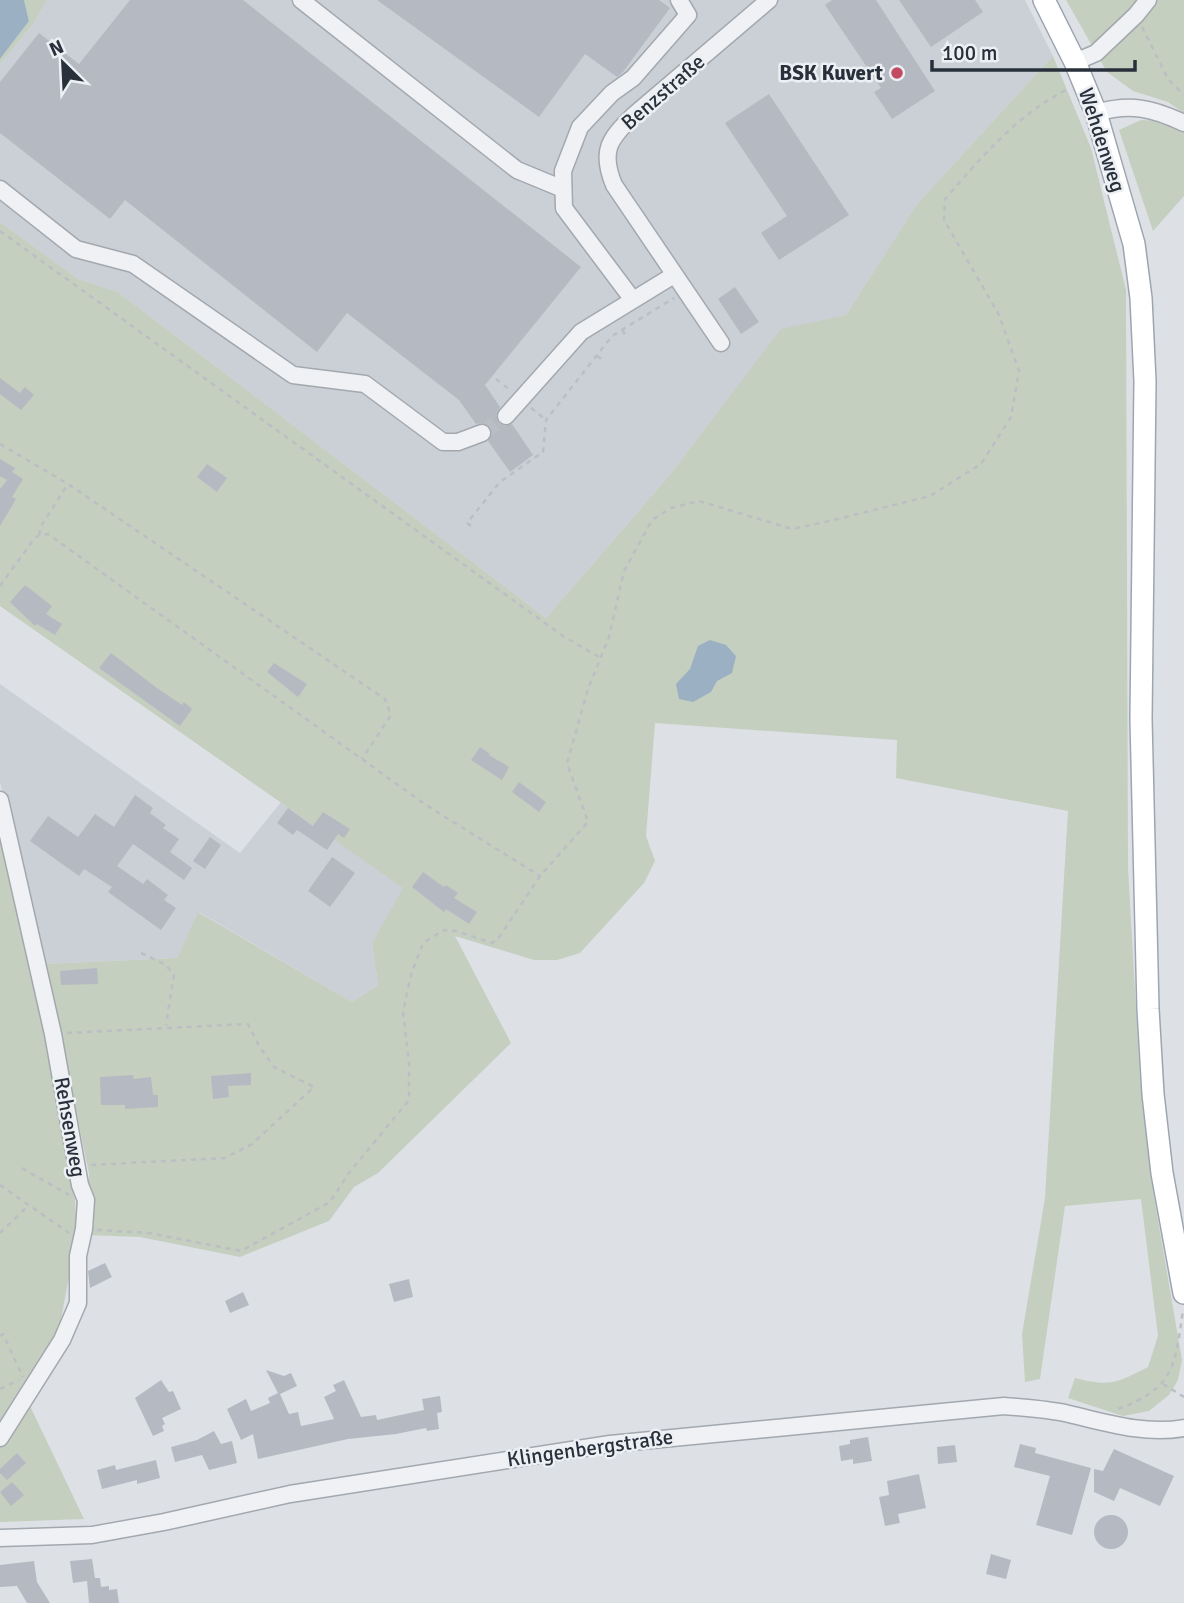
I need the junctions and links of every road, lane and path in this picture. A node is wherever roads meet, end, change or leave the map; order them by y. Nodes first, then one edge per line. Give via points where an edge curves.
1 (301, 0) edge
2 (678, 0) edge
3 (769, 0) edge
4 (1044, 0) edge
5 (1148, 0) edge
6 (1136, 15) junction
7 (1079, 72) junction
8 (612, 93) junction
9 (1184, 95) edge
10 (1096, 113) junction
11 (634, 115) junction
12 (1184, 123) edge
13 (0, 189) edge
14 (563, 189) junction
15 (0, 231) edge
16 (674, 275) junction
17 (685, 291) junction
18 (633, 300) junction
19 (622, 330) junction
20 (627, 337) dead end
21 (721, 343) dead end
22 (597, 355) junction
23 (603, 360) dead end
24 (496, 379) dead end
25 (577, 382) junction
26 (582, 386) dead end
27 (516, 395) junction
28 (556, 408) junction
29 (561, 412) dead end
30 (506, 416) tunnel mouth
31 (546, 420) junction
32 (482, 432) tunnel mouth
33 (0, 444) edge
34 (543, 452) junction
35 (547, 456) dead end
36 (516, 471) junction
37 (519, 476) dead end
38 (68, 484) junction
39 (488, 496) junction
40 (493, 500) dead end
41 (471, 526) dead end
42 (39, 535) junction
43 (0, 586) edge
44 (599, 658) junction
45 (362, 759) junction
46 (0, 800) edge
47 (540, 876) junction
48 (141, 953) dead end
49 (166, 1026) junction
50 (54, 1034) junction
51 (76, 1166) junction
52 (22, 1168) dead end
53 (0, 1185) edge
54 (86, 1200) junction
55 (28, 1205) junction
56 (78, 1232) junction
57 (0, 1233) edge
58 (1184, 1293) edge
59 (1184, 1306) edge
60 (0, 1336) edge
61 (31, 1380) junction
62 (1163, 1383) junction
63 (0, 1389) edge
64 (1184, 1397) edge
65 (1119, 1409) dead end
66 (1184, 1428) edge
67 (0, 1438) edge
68 (0, 1538) edge

1 - 14 street via 517,170
2 - 8 street via 688,15 633,78
3 - 11 street, Benzstraße
4 - 7 main road, Wehdenweg
5 - 6 street
6 - 7 street
6 - 9 path via 1168,79
7 - 10 main road, Wehdenweg
7 - 44 path via 1006,131 945,199 944,220 999,315 1019,371 1011,417 981,464 930,496 792,528 699,501 671,508 652,520 624,571 609,637
8 - 11 street
8 - 14 street via 580,127 563,171
10 - 12 street via 1117,107 1145,109
10 - 58 main road, Wehdenweg via 1134,244 1141,298 1145,381 1141,719 1148,1009 1162,1173
11 - 16 street, Benzstraße via 615,134 607,151 607,169
13 - 32 street via 76,249 133,264 293,375 365,384 443,442 458,442
14 - 18 street via 564,208
15 - 44 path
16 - 17 street, Benzstraße
16 - 18 street
17 - 19 path
17 - 21 street, Benzstraße
18 - 27 street via 581,332
19 - 20 path
19 - 22 path
22 - 23 path
22 - 25 path
24 - 27 path
25 - 26 path
25 - 28 path
27 - 30 street
27 - 31 path
28 - 29 path
28 - 31 path
31 - 34 path
33 - 38 path
34 - 35 path
34 - 36 path
36 - 37 path
36 - 39 path
38 - 42 path
38 - 45 path via 385,699 391,715
39 - 40 path
39 - 41 path via 467,523
42 - 43 path
42 - 45 path via 48,534
44 - 47 path via 567,763 588,821
45 - 47 path
46 - 50 street, Rehsenweg
47 - 56 path via 492,943 444,930 423,943 403,1012 409,1100 330,1202 242,1251 149,1233
48 - 49 path via 166,965 174,975
49 - 50 path
49 - 51 path via 248,1024 274,1066 314,1087 252,1144 225,1158
50 - 51 street, Rehsenweg
51 - 54 street, Rehsenweg
52 - 54 path via 68,1195
53 - 55 path
54 - 56 street, Rehsenweg
55 - 56 path
55 - 57 path
56 - 61 street, Rehsenweg via 78,1303 62,1340
59 - 62 path via 1177,1354
60 - 61 path via 3,1334
61 - 63 path
61 - 67 street, Rehsenweg
62 - 64 path
62 - 65 path via 1147,1397
66 - 68 street, Klingenbergstraße via 1152,1430 1004,1406 706,1433 290,1494 92,1535

